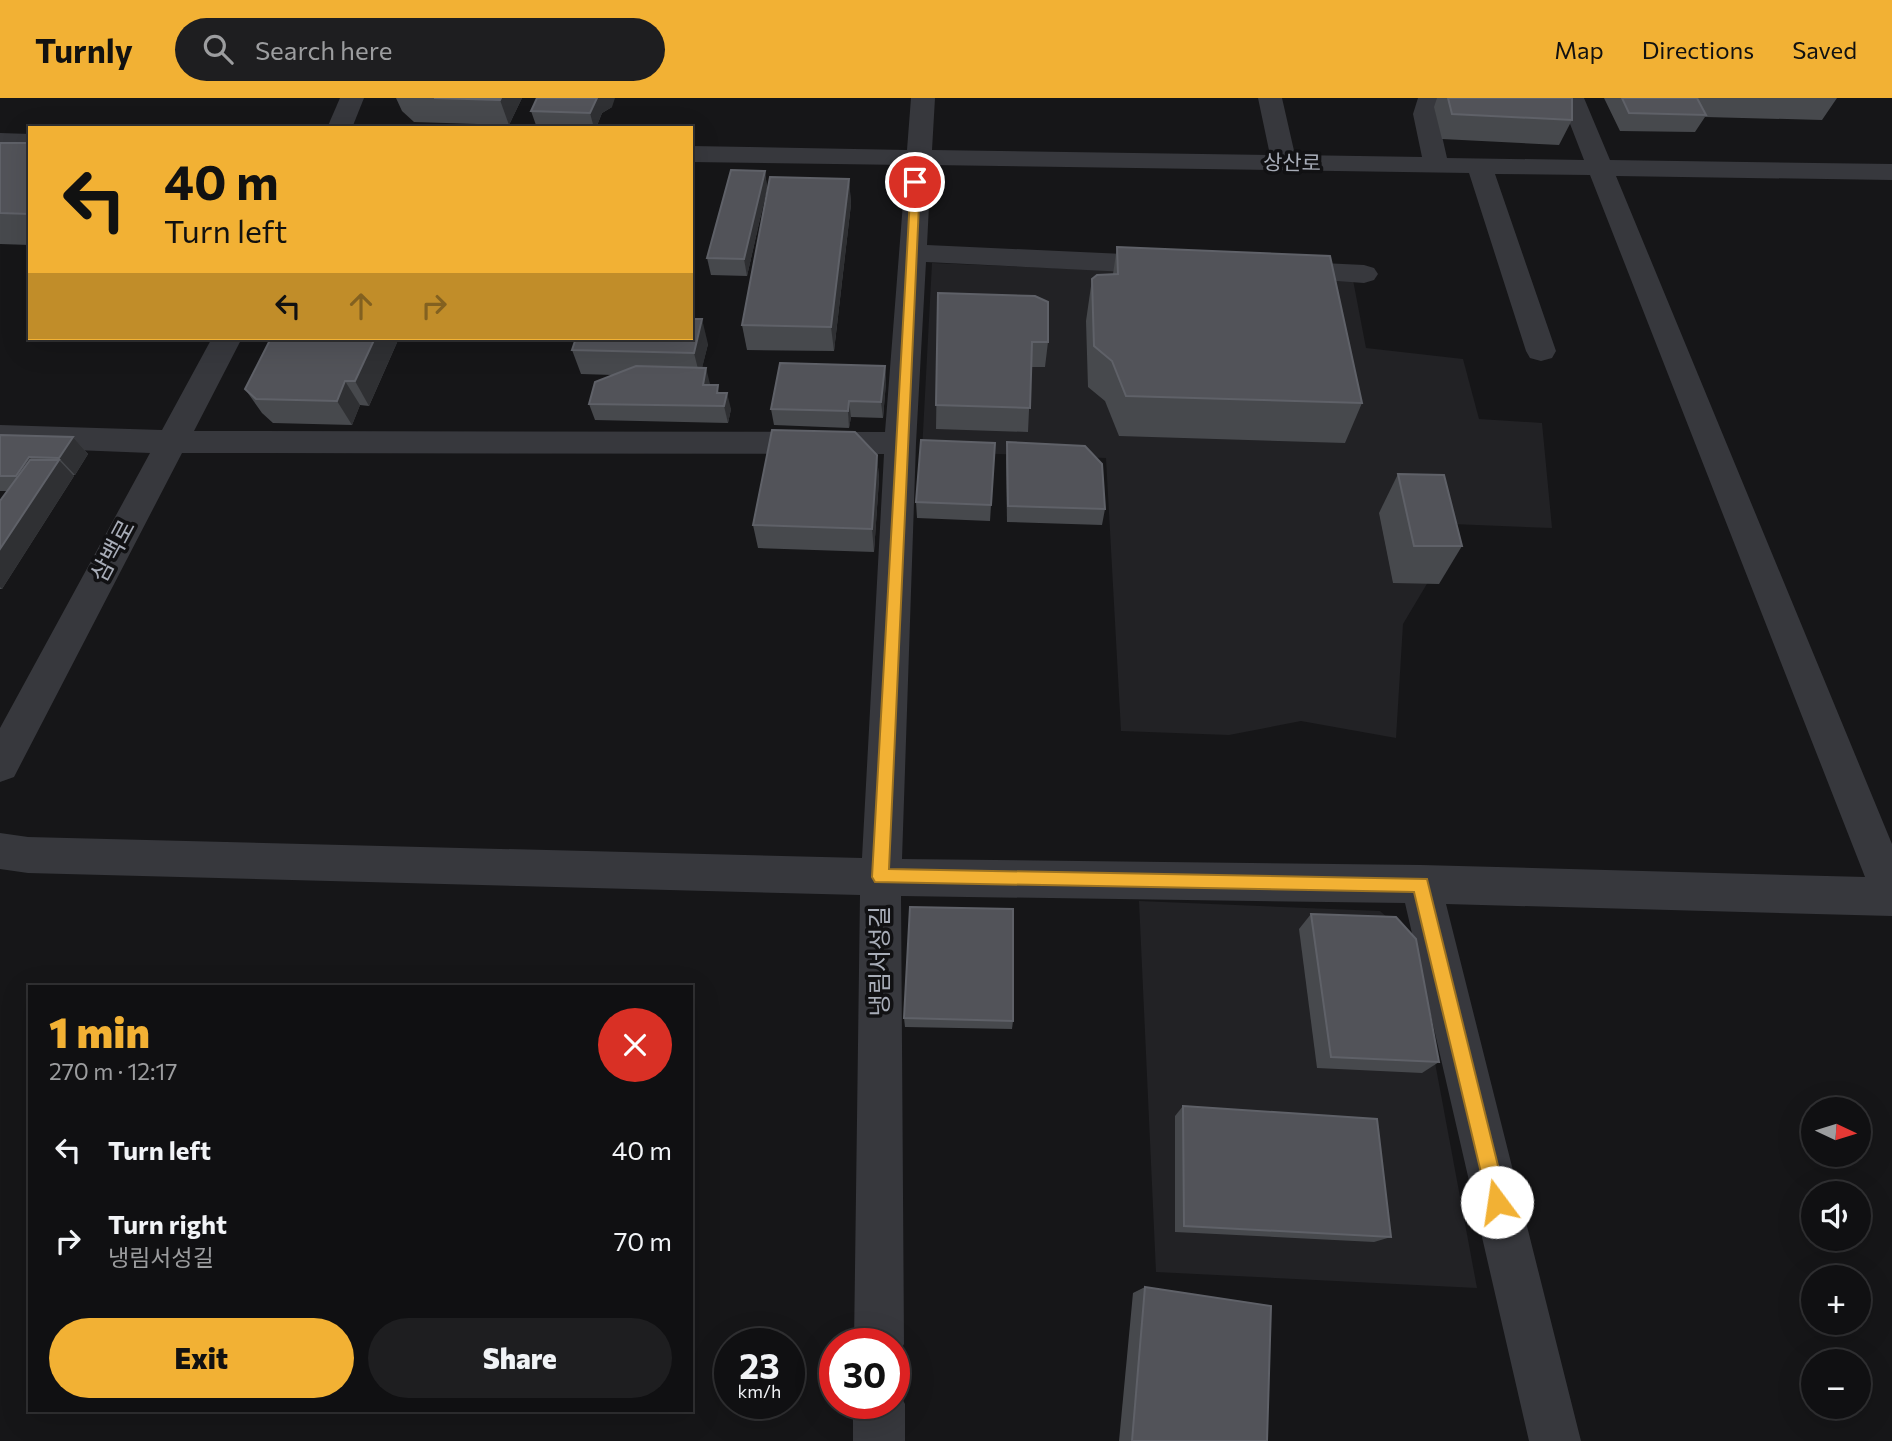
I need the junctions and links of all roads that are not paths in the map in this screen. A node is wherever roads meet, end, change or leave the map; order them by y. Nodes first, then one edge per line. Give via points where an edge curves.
1 (352, 98) edge
2 (923, 98) edge
3 (1270, 98) edge
4 (1430, 98) edge
5 (1572, 98) edge
6 (340, 126) edge
7 (0, 141) edge
8 (28, 142) edge
9 (693, 154) edge
10 (916, 158) junction
11 (1284, 162) junction
12 (1436, 164) junction
13 (1479, 165) junction
14 (1601, 167) junction
15 (1892, 172) edge
16 (911, 253) junction
17 (1199, 266) edge
18 (1254, 269) edge
19 (1364, 274) dead end
20 (226, 340) edge
21 (1541, 351) dead end
22 (0, 436) edge
23 (171, 442) junction
24 (900, 443) junction
25 (0, 765) edge
26 (0, 851) edge
27 (881, 877) junction
28 (1421, 884) junction
29 (1892, 896) edge
30 (879, 1328) edge
31 (879, 1419) edge
32 (879, 1441) edge
33 (1555, 1441) edge

1 - 6 street
2 - 10 street, 냉림서성길
3 - 11 street
4 - 12 street via 1426,114
5 - 14 street
7 - 8 street
9 - 10 street, 상산로
10 - 11 street, 상산로
10 - 16 street, 냉림서성길
11 - 12 street, 상산로
12 - 13 street, 상산로
13 - 14 street, 상산로
13 - 21 street
14 - 15 street, 상산로
14 - 29 street
16 - 17 street
16 - 24 street, 냉림서성길
18 - 19 street
20 - 23 street, 삼백로
22 - 23 street
23 - 24 street
23 - 25 street, 삼백로
24 - 27 street, 냉림서성길
26 - 27 street
27 - 28 street
27 - 30 street, 냉림서성길
28 - 29 street
28 - 33 street
31 - 32 street

